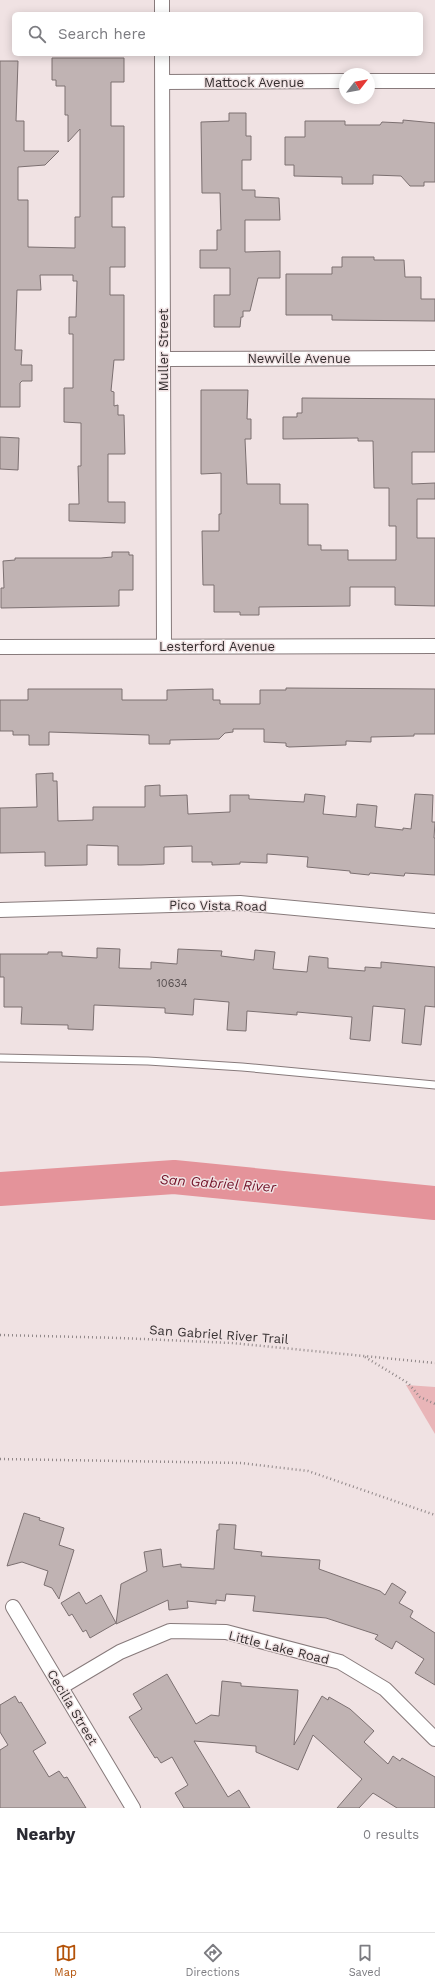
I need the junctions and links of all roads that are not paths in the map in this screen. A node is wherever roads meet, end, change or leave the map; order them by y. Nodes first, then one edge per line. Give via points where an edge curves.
1 (162, 0) edge
2 (162, 12) edge
3 (162, 56) edge
4 (339, 81) edge
5 (375, 81) edge
6 (435, 81) edge
7 (162, 82) junction
8 (435, 358) edge
9 (163, 359) junction
10 (164, 646) junction
11 (435, 646) edge
12 (0, 647) edge
13 (0, 910) edge
14 (435, 921) edge
15 (0, 1058) edge
16 (435, 1085) edge
17 (13, 1607) dead end
18 (61, 1687) junction
19 (435, 1739) edge
20 (133, 1808) edge

1 - 2 street
3 - 7 street, Muller Street
4 - 7 street, Mattock Avenue
5 - 6 street
7 - 9 street, Muller Street
8 - 9 street, Newville Avenue
9 - 10 street, Muller Street
10 - 11 street, Lesterford Avenue
10 - 12 street, Lesterford Avenue
13 - 14 street, Pico Vista Road via 240,903
15 - 16 lane via 148,1061
17 - 18 street, Cecilia Street
18 - 19 street, Little Lake Road via 120,1652 170,1631 226,1632 340,1662 385,1690
18 - 20 street, Cecilia Street

